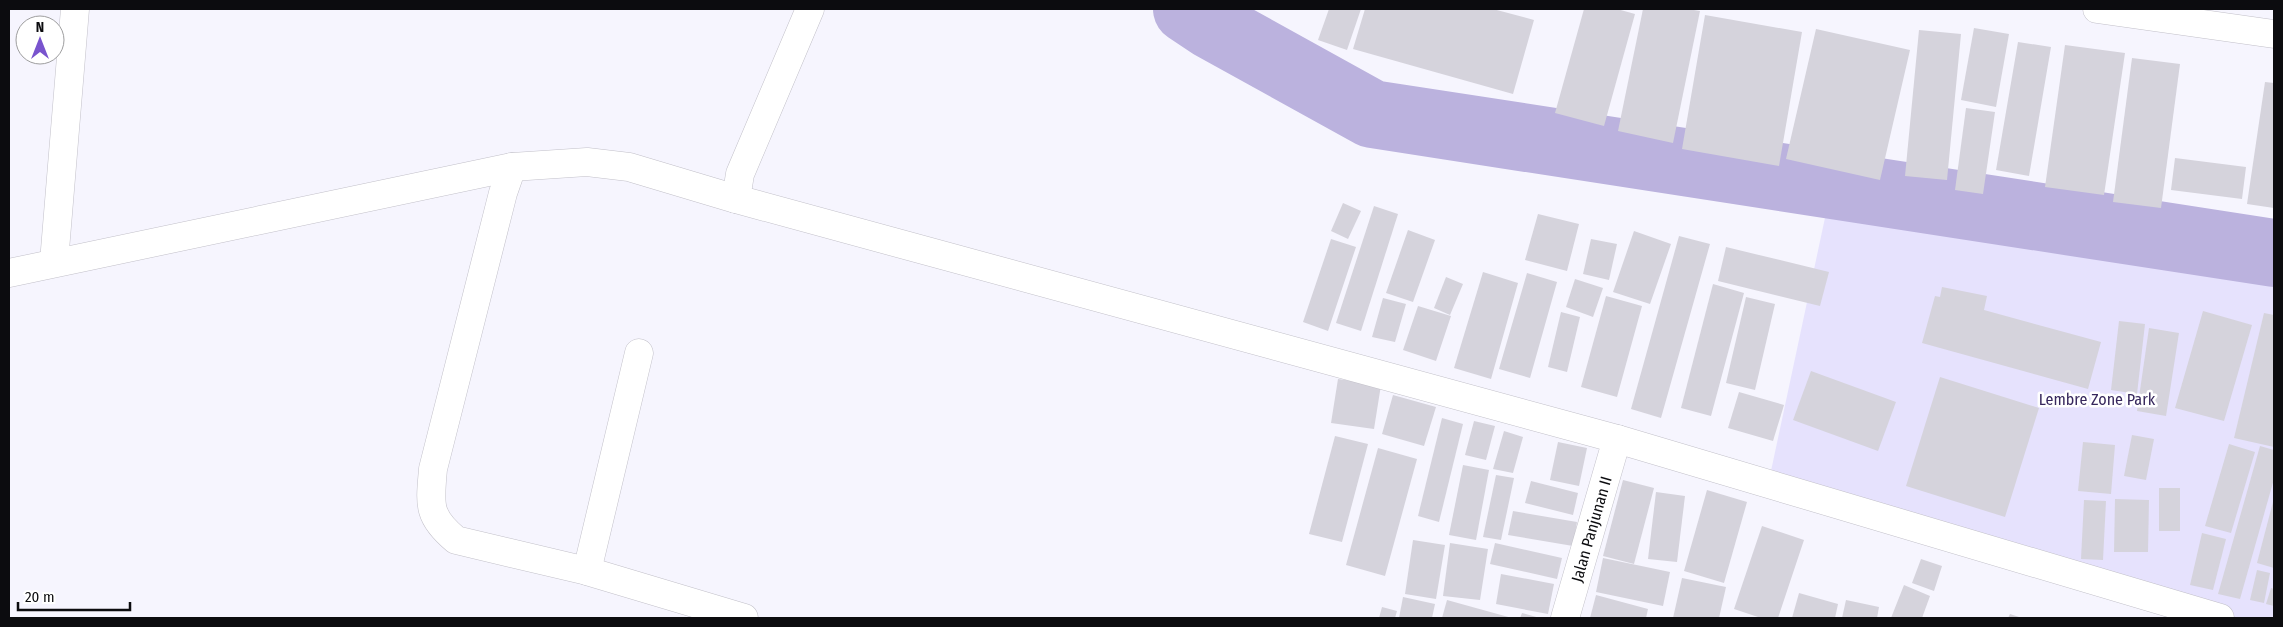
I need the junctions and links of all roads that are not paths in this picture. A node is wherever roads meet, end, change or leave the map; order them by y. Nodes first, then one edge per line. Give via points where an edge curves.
1 (76, 9) edge
2 (810, 9) edge
3 (2097, 9) edge
4 (2274, 34) edge
5 (512, 167) junction
6 (736, 199) junction
7 (54, 262) junction
8 (9, 273) edge
9 (639, 353) dead end
10 (1617, 439) junction
11 (587, 571) junction
12 (744, 618) edge
13 (1565, 618) edge
14 (2220, 618) edge

1 - 7 street
2 - 6 street via 740,174
3 - 4 street
5 - 6 street via 587,162 630,167
5 - 7 street
5 - 11 street via 433,469 430,503 440,527 456,540
6 - 10 street
7 - 8 street
9 - 11 street
10 - 13 street, Jalan Panjunan II
10 - 14 street
11 - 12 street

